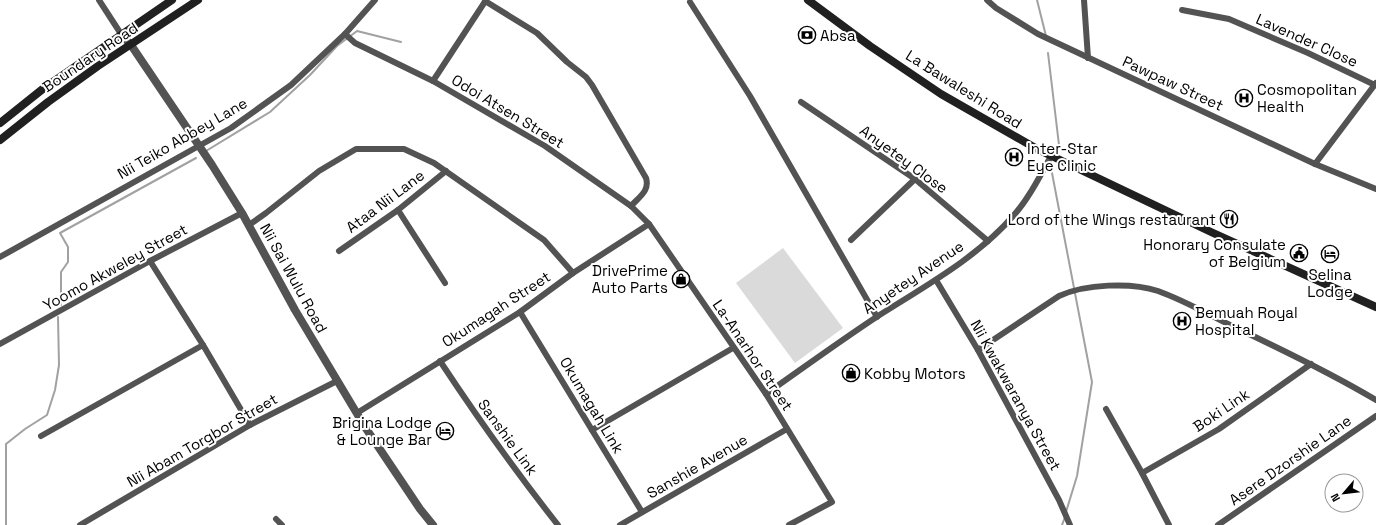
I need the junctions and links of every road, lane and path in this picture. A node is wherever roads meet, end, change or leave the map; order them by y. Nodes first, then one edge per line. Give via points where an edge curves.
1 (98, 0) edge
2 (172, 0) edge
3 (198, 0) edge
4 (375, 0) edge
5 (808, 0) edge
6 (987, 0) edge
7 (1084, 0) edge
8 (486, 1) edge
9 (690, 2) dead end
10 (1182, 10) dead end
11 (121, 34) junction
12 (346, 35) junction
13 (131, 45) junction
14 (1088, 58) junction
15 (433, 81) junction
16 (1375, 84) edge
17 (801, 102) dead end
18 (0, 123) edge
19 (0, 140) edge
20 (198, 146) junction
21 (1051, 156) junction
22 (1315, 164) junction
23 (446, 171) junction
24 (915, 179) junction
25 (1376, 189) edge
26 (631, 206) junction
27 (398, 210) junction
28 (242, 212) junction
29 (649, 224) junction
30 (249, 225) junction
31 (851, 240) dead end
32 (988, 241) junction
33 (339, 251) dead end
34 (0, 257) edge
35 (150, 261) junction
36 (573, 273) junction
37 (936, 280) junction
38 (445, 283) dead end
39 (1376, 307) edge
40 (520, 312) junction
41 (878, 317) junction
42 (0, 344) edge
43 (203, 345) junction
44 (733, 348) junction
45 (978, 350) junction
46 (440, 361) junction
47 (1311, 364) junction
48 (337, 381) junction
49 (766, 394) junction
50 (1376, 400) edge
51 (1106, 410) dead end
52 (357, 413) junction
53 (1376, 416) edge
54 (250, 425) junction
55 (787, 429) junction
56 (592, 430) junction
57 (41, 436) dead end
58 (1142, 474) junction
59 (642, 512) junction
60 (276, 519) dead end
61 (80, 525) edge
62 (282, 525) edge
63 (433, 525) edge
64 (558, 525) edge
65 (620, 525) edge
66 (789, 525) edge
67 (1070, 525) edge
68 (1169, 525) edge
69 (1218, 525) edge

1 - 11 street
2 - 11 main road, Boundary Road
3 - 13 main road, Boundary Road
4 - 12 street, Nii Teiko Abbey Lane
5 - 21 main road, La Bawaleshi Road via 941,94
6 - 14 street, Pawpaw Street via 1038,34
7 - 14 street
8 - 15 street
8 - 26 street via 537,33 592,85 648,184 647,189
9 - 41 street via 746,90
10 - 16 street, Lavender Close via 1229,19
11 - 13 street, Nii Sai Wulu Road
11 - 18 main road, Boundary Road via 44,88
12 - 15 street, Odoi Atsen Street via 355,43
12 - 20 street, Nii Teiko Abbey Lane via 291,84 231,128
13 - 19 main road, Boundary Road via 48,102
13 - 20 street, Nii Sai Wulu Road
14 - 22 street, Pawpaw Street
15 - 26 street, Odoi Atsen Street via 545,146
16 - 22 street
17 - 24 street, Anyetey Close
20 - 28 street, Nii Sai Wulu Road
20 - 34 street, Nii Teiko Abbey Lane
21 - 32 street, Anyetey Avenue via 1014,215
21 - 39 main road, La Bawaleshi Road
22 - 25 street, Pawpaw Street
23 - 27 street, Ataa Nii Lane
23 - 30 street via 404,149 356,149 319,171
23 - 36 street via 544,240
24 - 31 street
24 - 32 street, Anyetey Close
26 - 29 street, Odoi Atsen Street
27 - 33 street, Ataa Nii Lane
27 - 38 street
28 - 30 street, Nii Sai Wulu Road
28 - 35 street, Yoomo Akweley Street
29 - 36 street, Okumagah Street
29 - 44 street, La-Anarhor Street
30 - 48 street, Nii Sai Wulu Road via 294,310
32 - 37 street, Anyetey Avenue
35 - 42 street, Yoomo Akweley Street
35 - 43 street
36 - 40 street, Okumagah Street
37 - 41 street, Anyetey Avenue
37 - 45 street, Nii Kwakwaranya Street
40 - 46 street, Okumagah Street
40 - 56 street, Okumagah Link
41 - 49 street, Anyetey Avenue
43 - 54 street
43 - 57 street
44 - 49 street, La-Anarhor Street
44 - 56 street
45 - 47 street via 1072,290 1127,286 1157,291
45 - 67 street, Nii Kwakwaranya Street
46 - 52 street, Okumagah Street
46 - 64 street, Sanshie Link via 520,477
47 - 50 street
47 - 58 street, Boki Link via 1218,429
48 - 52 street, Nii Sai Wulu Road
48 - 54 street, Nii Abam Torgbor Street
49 - 55 street, La-Anarhor Street
51 - 58 street
52 - 63 street, Nii Sai Wulu Road
53 - 69 street, Asere Dzorshie Lane
54 - 61 street, Nii Abam Torgbor Street
55 - 59 street, Sanshie Avenue
55 - 66 street, La-Anarhor Street via 832,502
56 - 59 street, Okumagah Link
58 - 68 street
59 - 65 street, Sanshie Avenue
60 - 62 street

